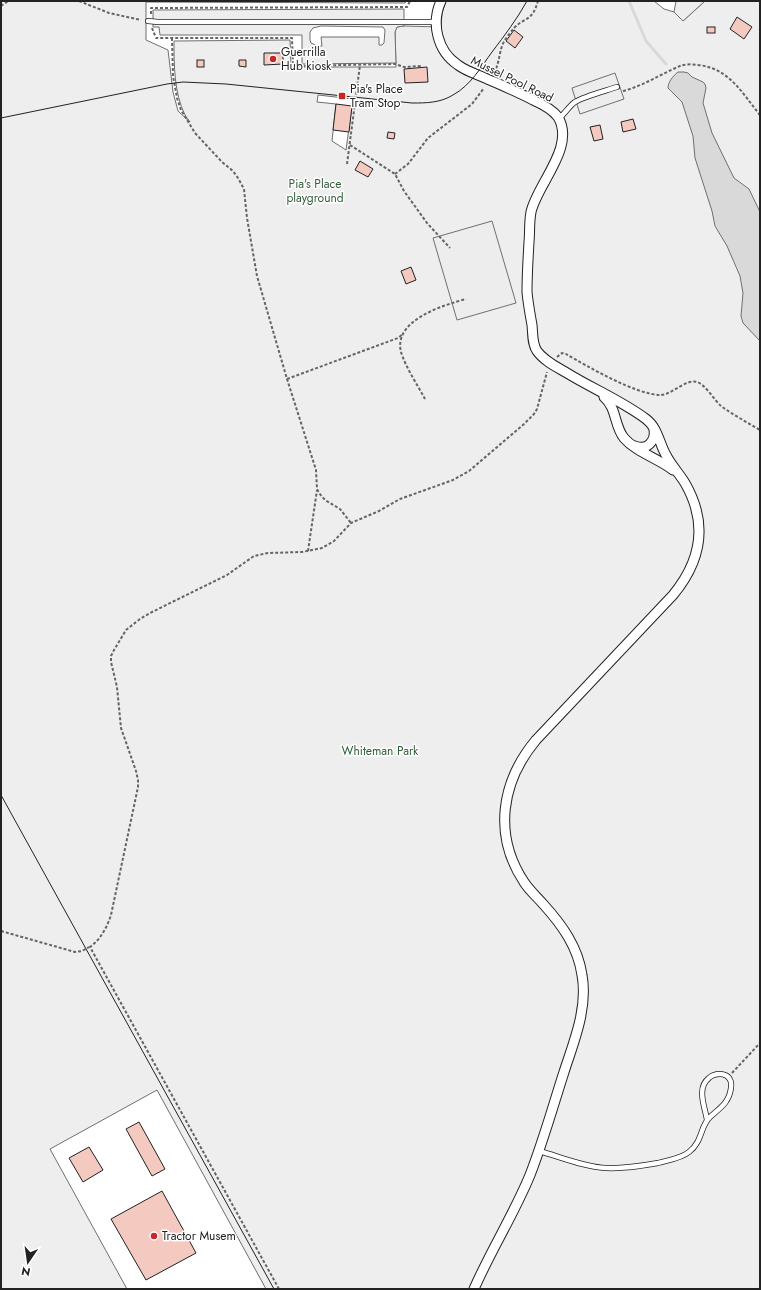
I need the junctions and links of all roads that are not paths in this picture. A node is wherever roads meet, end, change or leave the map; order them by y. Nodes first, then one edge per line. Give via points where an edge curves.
1 (441, 1) edge
2 (148, 21) road end
3 (436, 22) junction
4 (617, 87) road end
5 (558, 119) junction
6 (592, 388) junction
7 (654, 427) junction
8 (633, 446) junction
9 (679, 475) junction
10 (707, 1120) junction
11 (538, 1151) junction
12 (474, 1289) edge

1 - 3 street, Mussel Pool Road
2 - 3 lane
3 - 5 street, Mussel Pool Road via 439,41 451,60 463,68 522,94 552,111
4 - 5 lane via 576,101
5 - 6 street, Mussel Pool Road via 562,128 560,150 537,195 531,213 527,293 535,346 541,355
6 - 7 street via 622,404
6 - 8 street via 609,401 619,430
7 - 8 street via 654,439 649,445 641,448
7 - 9 street via 665,453
8 - 9 street
9 - 11 street via 692,497 698,522 697,547 689,573 673,595 536,740 520,761 507,796 505,824 508,848 524,882 565,930 576,953 582,976 583,1003 577,1031
10 - 10 lane via 722,1108 729,1098 732,1086 728,1076 718,1074 704,1083 702,1098
10 - 11 lane via 698,1142 689,1152 675,1159 648,1164 605,1168
11 - 12 street via 530,1175

